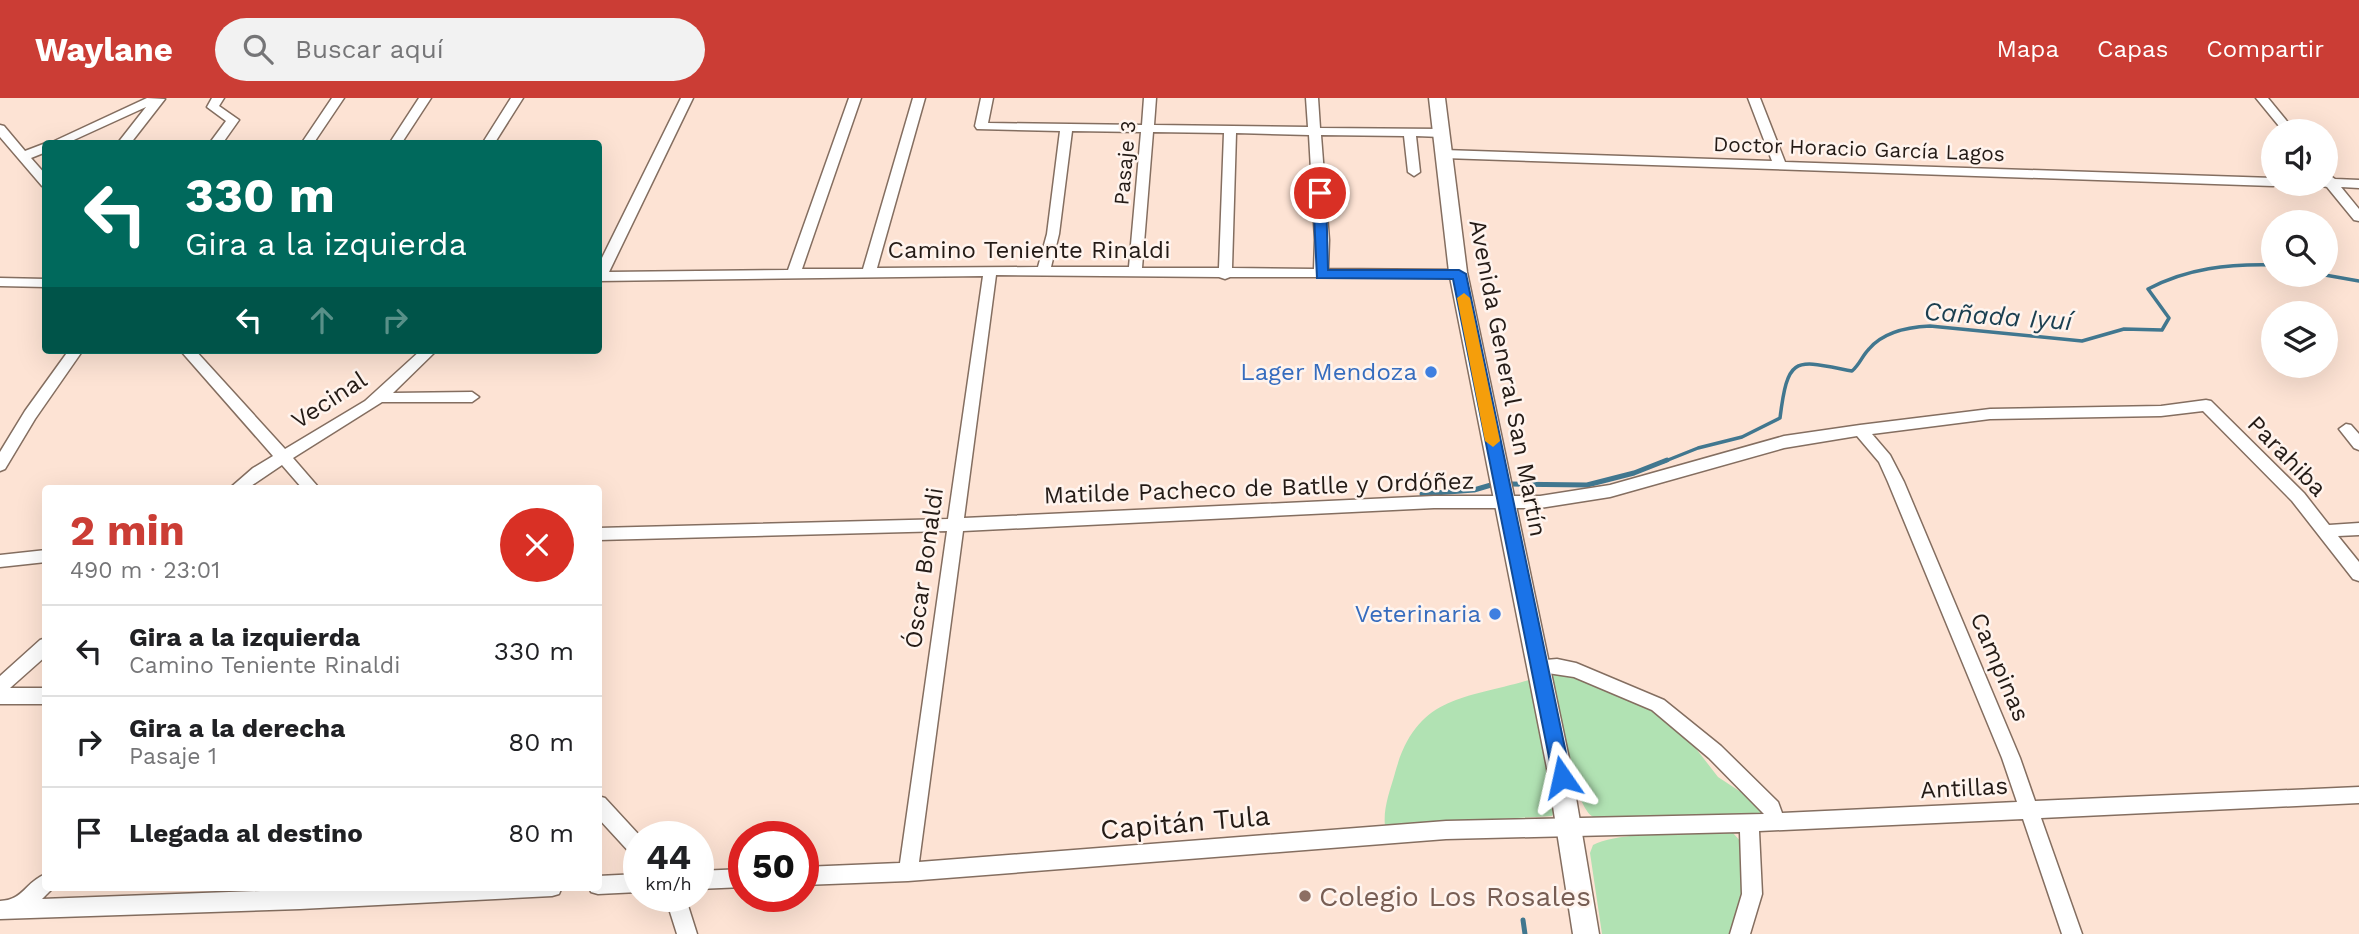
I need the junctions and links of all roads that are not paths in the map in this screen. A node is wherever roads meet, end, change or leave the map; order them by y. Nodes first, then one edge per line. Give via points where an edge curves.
1 (158, 98) edge
2 (218, 98) edge
3 (338, 98) edge
4 (425, 98) edge
5 (517, 98) edge
6 (687, 98) edge
7 (855, 98) edge
8 (919, 98) edge
9 (987, 98) edge
10 (1150, 98) edge
11 (1312, 98) edge
12 (1437, 98) edge
13 (1754, 98) edge
14 (2262, 98) edge
15 (2279, 119) edge
16 (1066, 127) junction
17 (1147, 128) junction
18 (0, 129) edge
19 (1230, 130) junction
20 (1314, 131) junction
21 (1410, 132) junction
22 (1441, 133) junction
23 (63, 140) edge
24 (126, 140) edge
25 (218, 140) edge
26 (310, 140) edge
27 (398, 140) edge
28 (491, 140) edge
29 (42, 149) edge
30 (1444, 154) junction
31 (22, 157) junction
32 (1780, 166) junction
33 (1414, 172) dead end
34 (42, 179) edge
35 (2261, 181) edge
36 (2338, 182) edge
37 (2359, 184) edge
38 (2338, 193) edge
39 (2359, 217) edge
40 (602, 271) edge
41 (990, 271) junction
42 (869, 272) junction
43 (1043, 272) junction
44 (794, 273) junction
45 (1135, 273) junction
46 (1321, 274) junction
47 (1459, 274) junction
48 (1225, 275) junction
49 (602, 277) edge
50 (0, 282) edge
51 (42, 283) edge
52 (73, 354) edge
53 (191, 354) edge
54 (426, 354) edge
55 (379, 397) junction
56 (472, 397) dead end
57 (2206, 405) joint
58 (2346, 429) dead end
59 (1860, 430) junction
60 (2359, 444) edge
61 (282, 457) junction
62 (0, 465) edge
63 (242, 485) edge
64 (308, 485) edge
65 (1505, 504) junction
66 (955, 524) junction
67 (2359, 529) edge
68 (2326, 531) junction
69 (602, 534) edge
70 (42, 556) edge
71 (0, 561) edge
72 (2359, 574) edge
73 (42, 649) edge
74 (1540, 666) junction
75 (0, 687) edge
76 (0, 696) edge
77 (42, 696) edge
78 (2359, 795) edge
79 (602, 808) edge
80 (2030, 810) junction
81 (1776, 822) junction
82 (1748, 823) junction
83 (1572, 828) junction
84 (623, 831) edge
85 (908, 872) junction
86 (819, 875) edge
87 (623, 884) edge
88 (602, 885) edge
89 (42, 886) edge
90 (474, 891) edge
91 (8, 910) edge
92 (682, 912) edge
93 (1747, 932) edge
94 (687, 934) edge
95 (1586, 934) edge
96 (2071, 934) edge

1 - 23 street
1 - 24 street
2 - 25 street via 213,107 233,120
3 - 26 street
4 - 27 street
5 - 28 street
6 - 40 street
7 - 44 street
8 - 42 street
9 - 16 street via 981,126
10 - 17 street, Pasaje 3
11 - 20 street
12 - 22 main road, Avenida General San Martín
13 - 32 street
14 - 15 street
16 - 17 street
16 - 43 street via 1053,234
17 - 19 street
17 - 45 street, Pasaje 3
18 - 31 street
19 - 20 street
19 - 48 street
20 - 21 street
20 - 46 street
21 - 22 street
21 - 33 street
22 - 30 main road, Avenida General San Martín
29 - 31 street
30 - 32 street, Doctor Horacio García Lagos
30 - 47 main road, Avenida General San Martín
31 - 34 street
32 - 35 street, Doctor Horacio García Lagos
36 - 37 street
38 - 39 street
41 - 42 street, Camino Teniente Rinaldi
41 - 43 street, Camino Teniente Rinaldi
41 - 66 street, Óscar Bonaldi
42 - 44 street, Camino Teniente Rinaldi
43 - 45 street, Camino Teniente Rinaldi
44 - 49 street, Camino Teniente Rinaldi
45 - 48 street, Camino Teniente Rinaldi
46 - 47 street, Camino Teniente Rinaldi
46 - 48 street, Camino Teniente Rinaldi
47 - 65 main road, Avenida General San Martín
50 - 51 street
52 - 62 street
53 - 61 street
54 - 55 street, Vecinal
55 - 56 street
55 - 61 street, Vecinal
57 - 59 street, Matilde Pacheco de Batlle y Ordóñez via 2161,411 1990,414
57 - 68 street, Parahiba
58 - 60 street
59 - 65 street, Matilde Pacheco de Batlle y Ordóñez via 1784,442 1597,494
59 - 80 street, Campinas via 1885,459 1896,482
61 - 63 street, Vecinal
61 - 64 street
65 - 66 street, Matilde Pacheco de Batlle y Ordóñez via 1434,502
65 - 74 main road, Avenida General San Martín
66 - 69 street, Matilde Pacheco de Batlle y Ordóñez
66 - 85 street, Óscar Bonaldi
67 - 68 street
68 - 72 street, Parahiba
70 - 71 street
73 - 75 street
74 - 81 street via 1576,670 1658,705 1716,752 1771,807
74 - 83 main road, Avenida General San Martín
76 - 77 street
78 - 80 street, Antillas
79 - 84 street
80 - 81 street, Antillas
80 - 96 street, Campinas
81 - 82 street, Antillas
82 - 83 street, Antillas
82 - 93 street via 1754,877
83 - 85 street, Capitán Tula via 1413,831
83 - 95 main road, Avenida General San Martín
85 - 86 street, Capitán Tula
87 - 88 street
89 - 91 street
90 - 91 street
92 - 94 street

